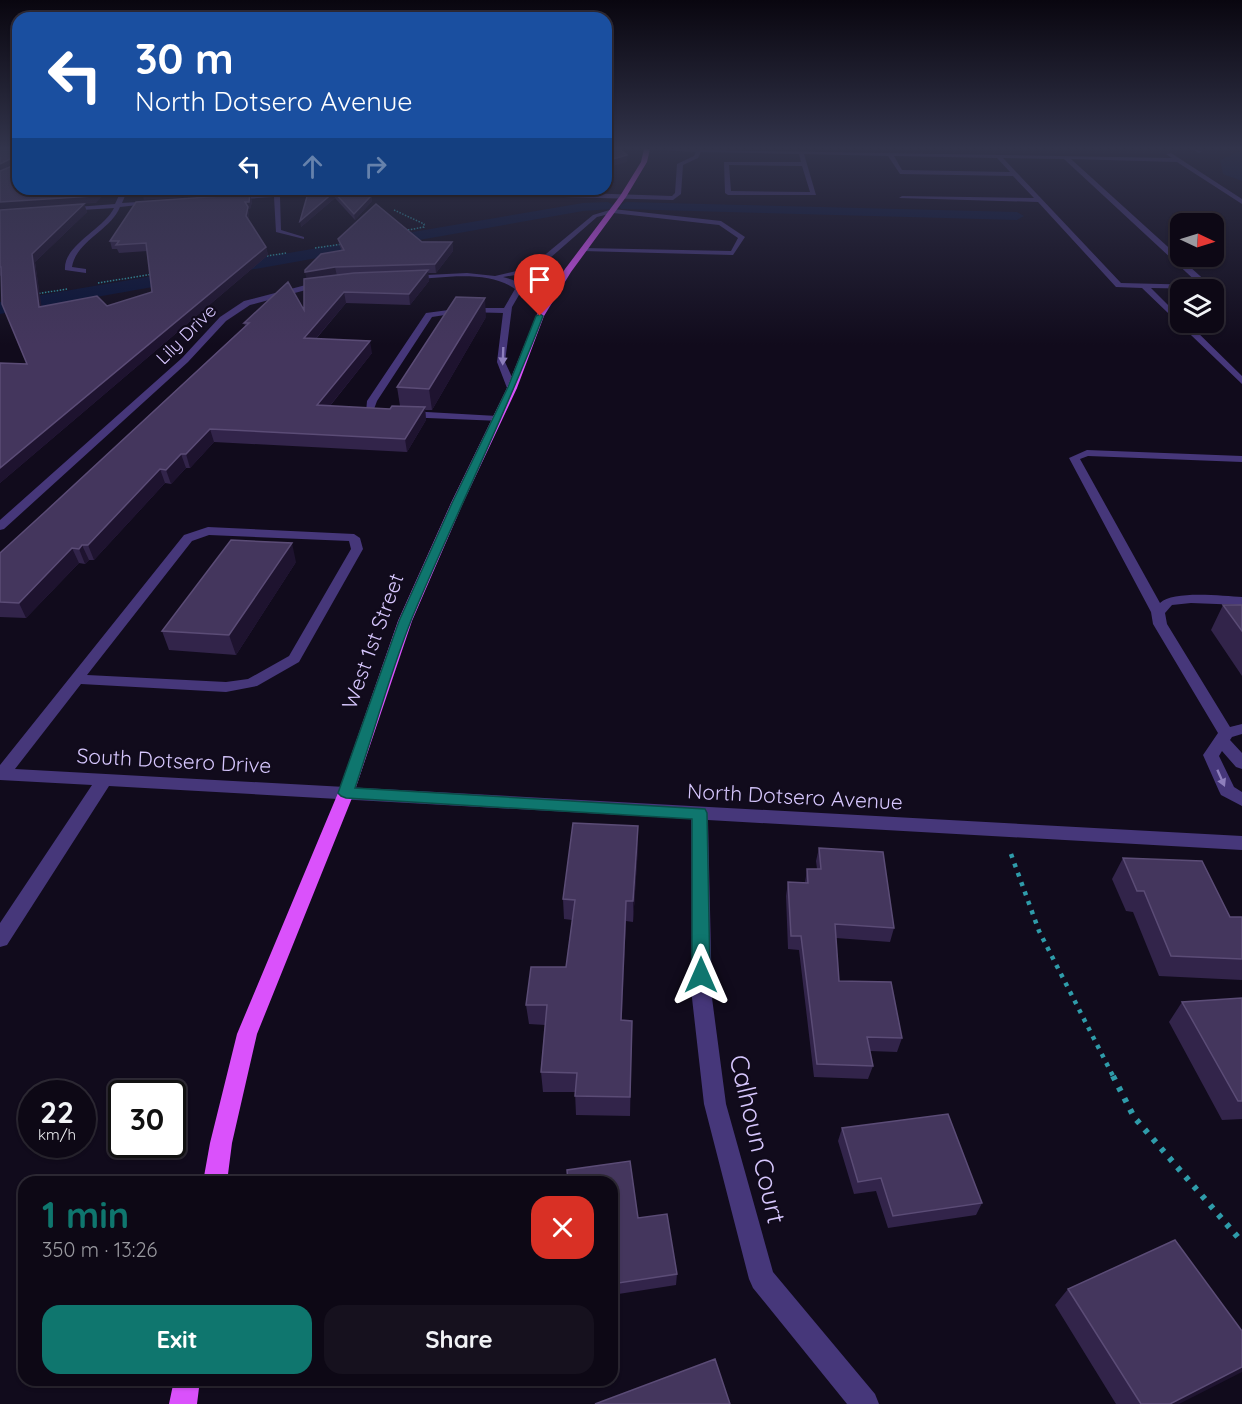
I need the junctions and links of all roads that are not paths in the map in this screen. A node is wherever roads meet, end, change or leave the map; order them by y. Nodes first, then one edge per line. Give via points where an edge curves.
1 (114, 215) edge
2 (277, 215) edge
3 (600, 215) edge
4 (610, 215) edge
5 (645, 215) edge
6 (1053, 215) edge
7 (1128, 215) edge
8 (302, 238) dead end
9 (584, 250) junction
10 (82, 271) dead end
11 (492, 277) junction
12 (397, 278) edge
13 (340, 280) edge
14 (1144, 285) junction
15 (508, 311) junction
16 (1170, 311) edge
17 (1192, 333) edge
18 (1242, 381) edge
19 (512, 387) junction
20 (497, 419) junction
21 (1242, 459) edge
22 (0, 526) edge
23 (1242, 601) edge
24 (1158, 612) junction
25 (76, 679) junction
26 (1242, 729) edge
27 (1224, 737) junction
28 (1242, 763) edge
29 (1, 774) edge
30 (105, 779) junction
31 (346, 793) junction
32 (1242, 800) edge
33 (699, 813) junction
34 (1242, 843) edge
35 (0, 939) edge
36 (216, 1176) edge
37 (186, 1386) edge
38 (183, 1404) edge
39 (865, 1404) edge

1 - 10 street via 70,257 68,268
2 - 8 street via 278,231
3 - 11 street via 531,270
4 - 9 main road, West 1st Street
5 - 9 street via 722,223 742,237 733,253
6 - 14 street via 1119,285
7 - 14 street via 1207,287
9 - 19 main road, West 1st Street via 540,316
11 - 12 street
11 - 15 street via 519,288
13 - 22 street, Lily Drive via 278,292 234,311
14 - 16 street
15 -> 19 street via 501,362
15 - 20 street via 464,310 429,315 369,410
17 - 18 street
19 - 20 main road, West 1st Street
20 - 31 main road, West 1st Street via 405,621
21 - 24 street via 1087,453 1074,458
23 - 24 street via 1168,602
24 - 27 street
25 - 25 street via 188,537 208,531 354,538 357,549 294,659 252,683 226,687
25 - 29 street
26 - 27 street
27 - 28 street
27 -> 32 street via 1211,754 1227,791
29 - 30 street, South Dotsero Drive
30 - 31 street, South Dotsero Drive
30 - 35 street
31 - 33 street, North Dotsero Avenue
31 - 36 main road, West 1st Street via 247,1034
33 - 34 street, North Dotsero Avenue
33 - 39 street, Calhoun Court via 702,998 715,1104 762,1279
37 - 38 main road

